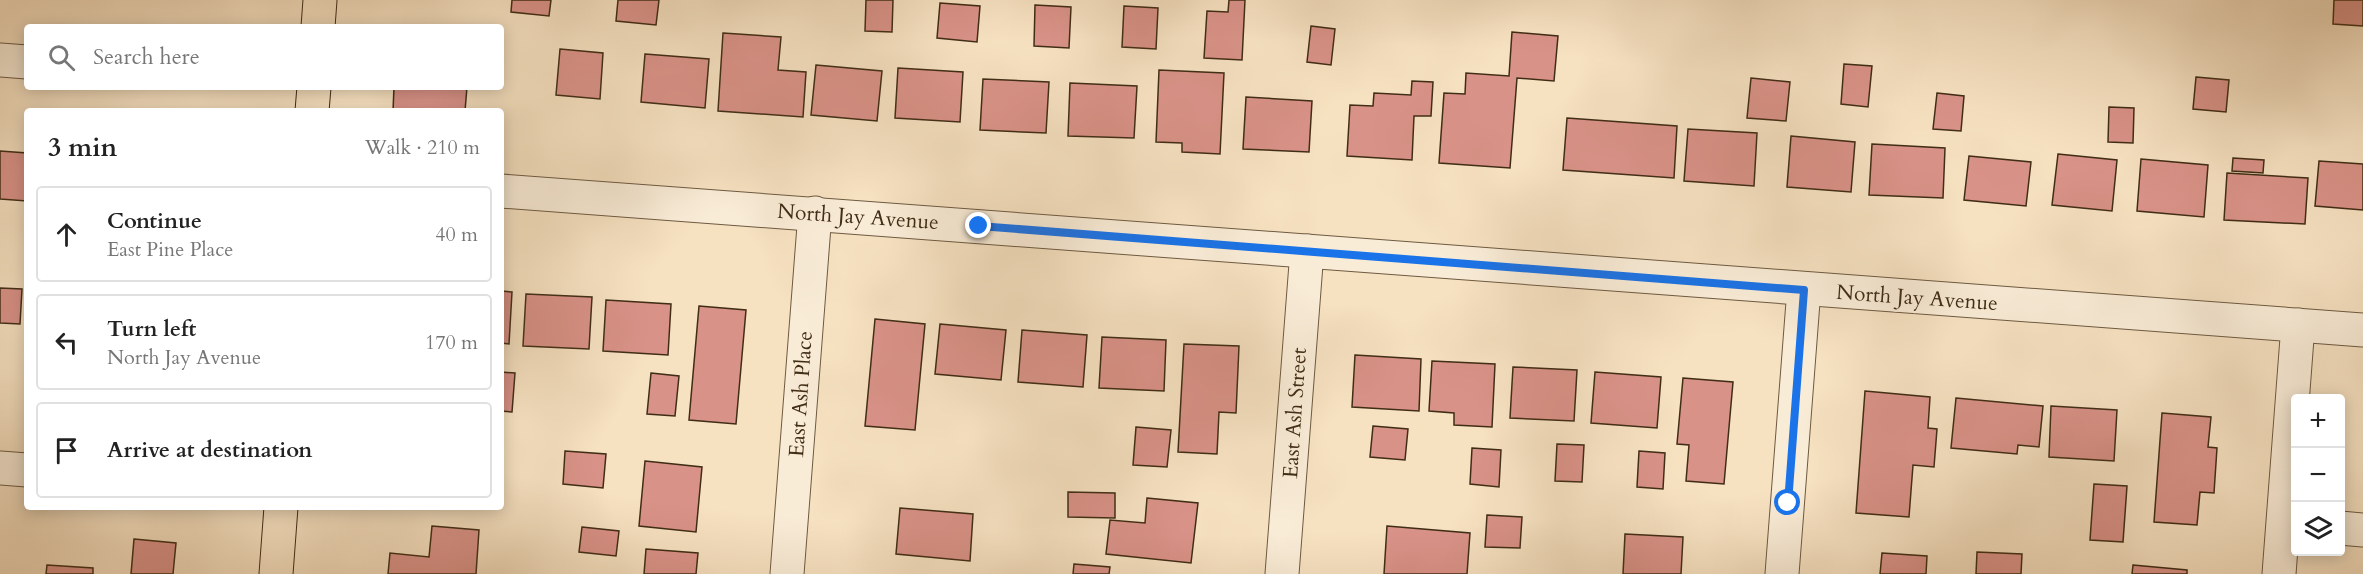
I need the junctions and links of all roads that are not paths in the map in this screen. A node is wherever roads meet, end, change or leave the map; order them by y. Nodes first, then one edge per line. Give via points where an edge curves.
1 (320, 0) edge
2 (318, 24) edge
3 (0, 60) edge
4 (24, 62) edge
5 (314, 90) edge
6 (312, 108) edge
7 (504, 191) edge
8 (815, 213) junction
9 (1307, 251) junction
10 (1804, 290) junction
11 (2298, 325) junction
12 (2363, 330) edge
13 (0, 468) edge
14 (24, 470) edge
15 (281, 510) edge
16 (2289, 524) edge
17 (2345, 528) edge
18 (2363, 530) edge
19 (276, 574) edge
20 (787, 574) edge
21 (1282, 574) edge
22 (1782, 574) edge
23 (2279, 574) edge

1 - 2 main road
3 - 4 street
5 - 6 main road
7 - 8 street, North Jay Avenue
8 - 9 street, North Jay Avenue
8 - 20 street, East Ash Place
9 - 10 street, North Jay Avenue
9 - 21 street, East Ash Street
10 - 11 street, North Jay Avenue
10 - 22 street
11 - 12 street, North Jay Avenue
11 - 16 street
13 - 14 street
15 - 19 main road
16 - 23 street
17 - 18 street

